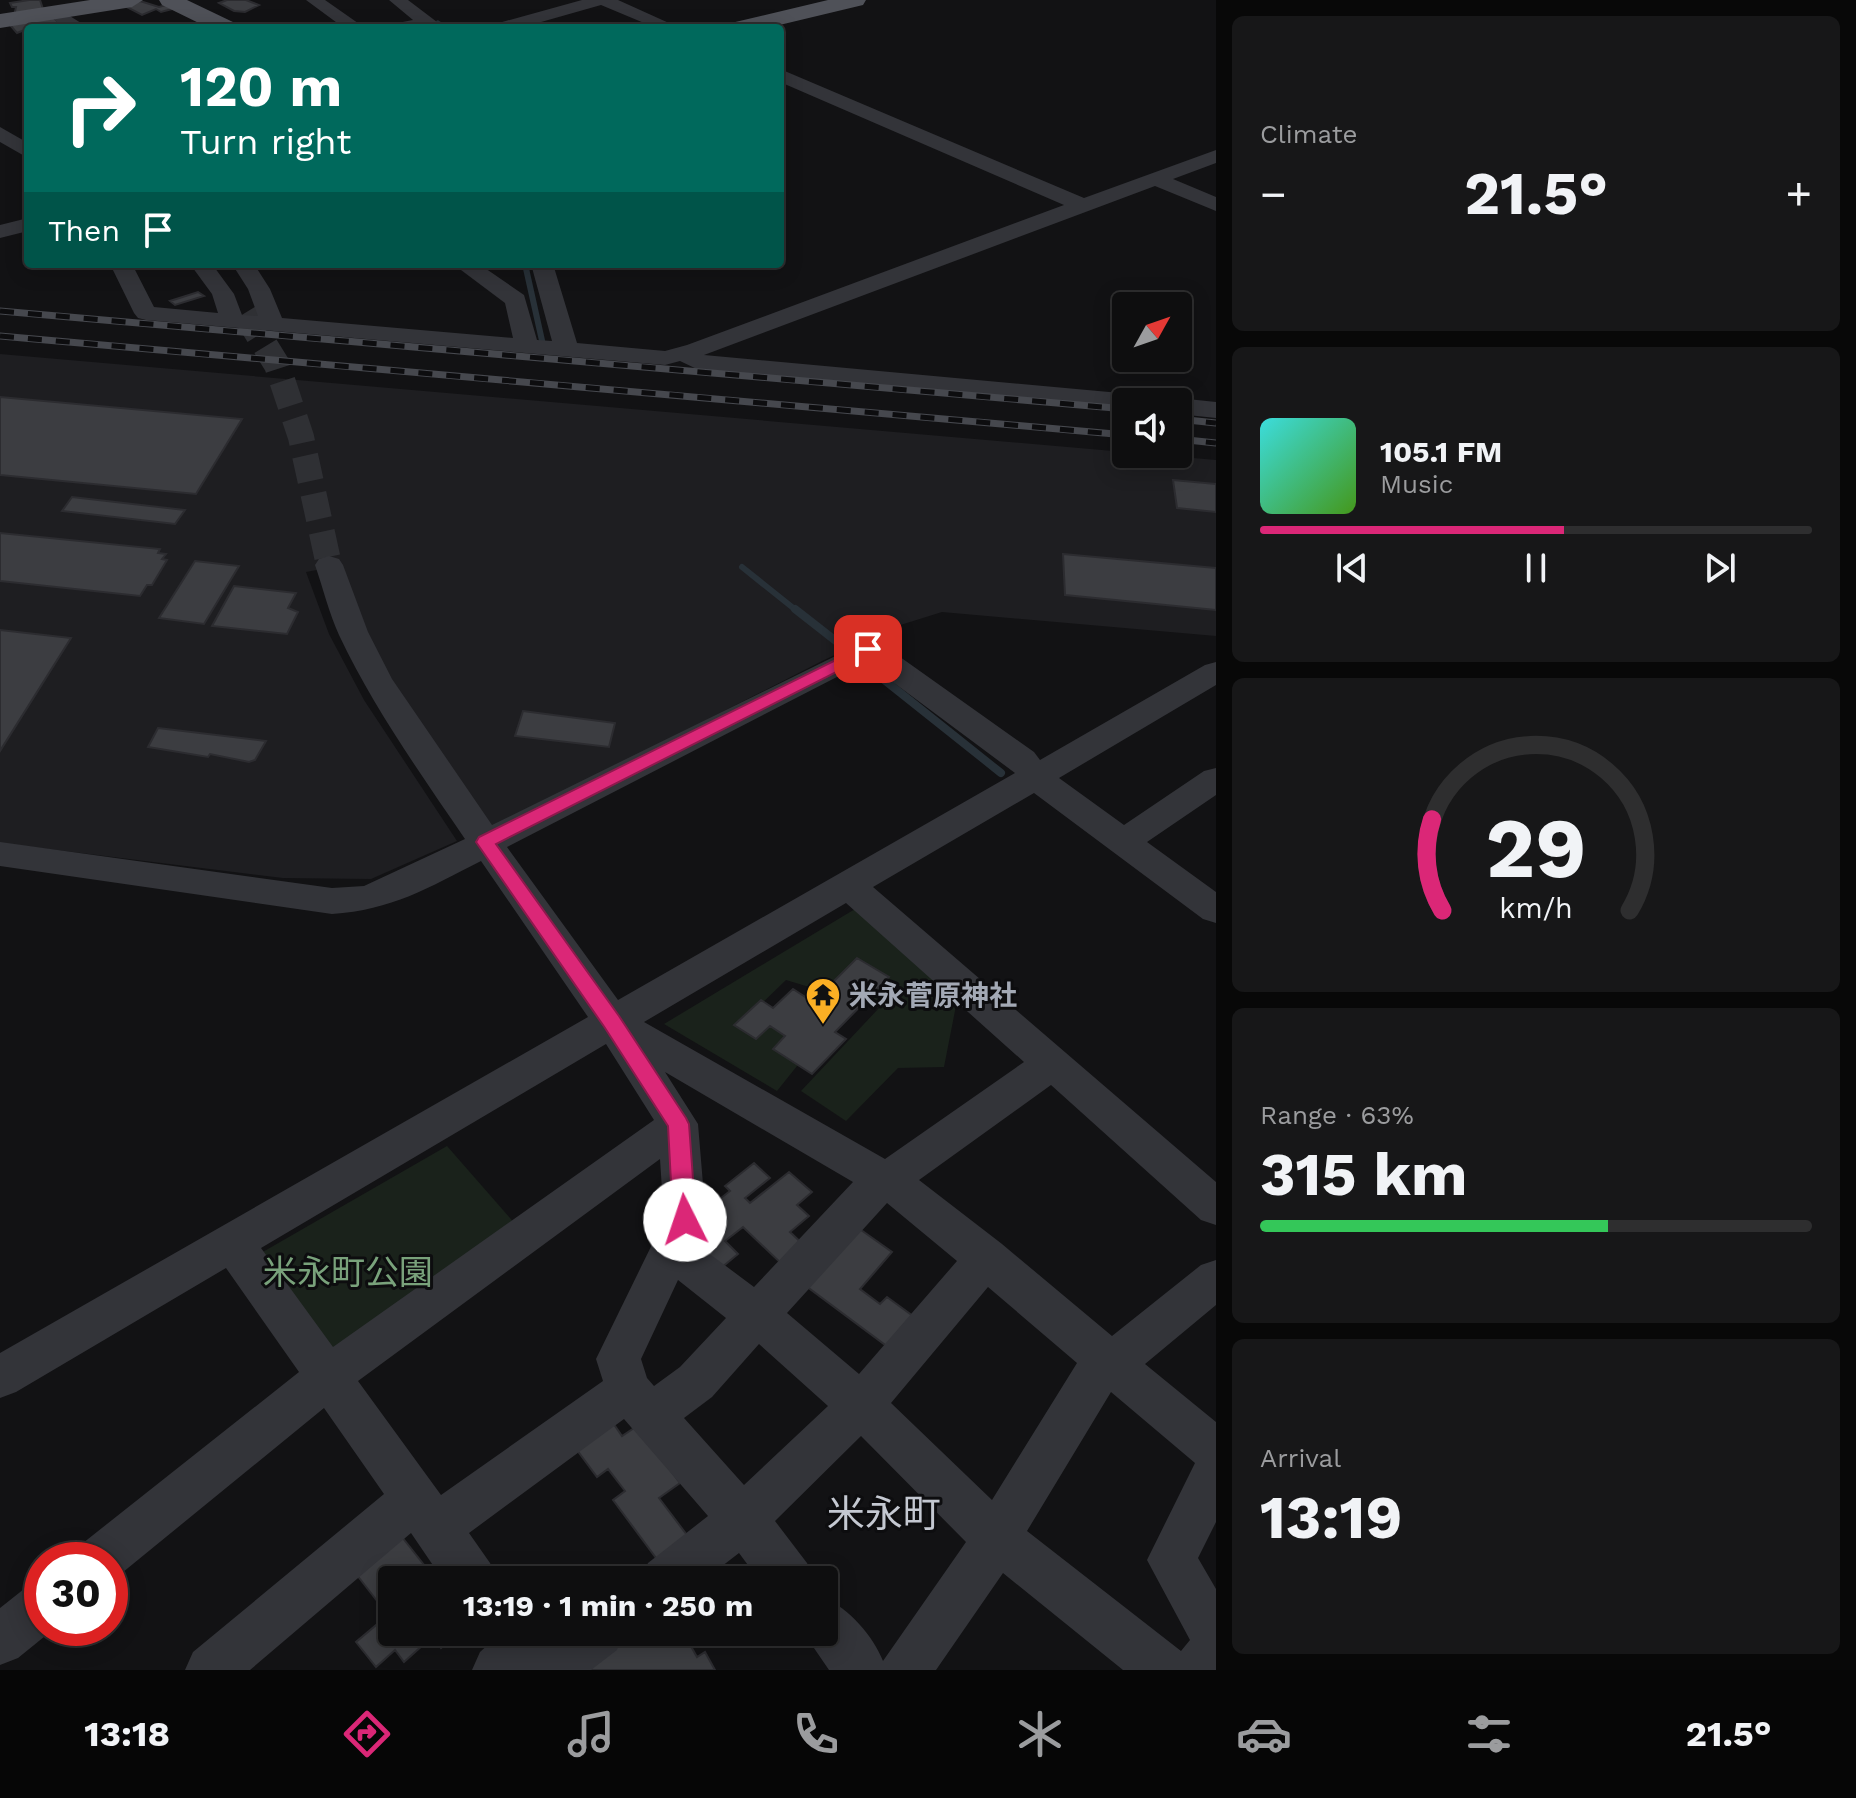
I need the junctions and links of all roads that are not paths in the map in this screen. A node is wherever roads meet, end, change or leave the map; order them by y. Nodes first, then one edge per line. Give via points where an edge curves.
1 (132, 0) edge
2 (170, 0) edge
3 (314, 0) edge
4 (397, 0) edge
5 (415, 0) edge
6 (602, 0) edge
7 (855, 0) edge
8 (51, 9) edge
9 (0, 21) edge
10 (428, 22) junction
11 (69, 24) edge
12 (219, 24) edge
13 (350, 24) edge
14 (418, 24) edge
15 (515, 24) edge
16 (661, 24) edge
17 (756, 24) edge
18 (784, 77) edge
19 (0, 133) edge
20 (24, 150) edge
21 (24, 151) edge
22 (1216, 156) edge
23 (0, 157) edge
24 (1156, 179) junction
25 (1216, 205) edge
26 (1084, 206) junction
27 (24, 225) edge
28 (0, 232) edge
29 (123, 268) edge
30 (204, 268) edge
31 (221, 268) edge
32 (246, 268) edge
33 (470, 268) edge
34 (543, 268) edge
35 (239, 317) junction
36 (273, 326) junction
37 (527, 347) junction
38 (567, 351) junction
39 (685, 354) junction
40 (1112, 400) edge
41 (1192, 407) edge
42 (1216, 410) edge
43 (329, 565) tunnel mouth
44 (1216, 672) edge
45 (1035, 777) junction
46 (1216, 779) edge
47 (1124, 841) junction
48 (485, 842) junction
49 (0, 854) edge
50 (848, 885) junction
51 (1216, 910) edge
52 (612, 1022) junction
53 (1050, 1065) junction
54 (678, 1124) junction
55 (884, 1179) junction
56 (1216, 1207) edge
57 (232, 1242) junction
58 (671, 1249) junction
59 (987, 1257) junction
60 (1216, 1279) edge
61 (755, 1314) junction
62 (1111, 1361) junction
63 (0, 1377) edge
64 (328, 1377) junction
65 (640, 1402) junction
66 (861, 1405) junction
67 (1216, 1451) edge
68 (1216, 1472) edge
69 (425, 1514) junction
70 (743, 1519) junction
71 (996, 1537) junction
72 (122, 1542) edge
73 (463, 1566) edge
74 (683, 1566) edge
75 (779, 1566) edge
76 (24, 1621) edge
77 (1216, 1637) edge
78 (0, 1640) edge
79 (838, 1641) edge
80 (559, 1646) edge
81 (1216, 1648) edge
82 (525, 1658) edge
83 (211, 1670) edge
84 (861, 1670) edge
85 (905, 1670) edge
86 (1164, 1670) edge
87 (1199, 1670) edge

1 - 8 main road
2 - 12 main road
3 - 13 street
4 - 10 street
5 - 10 street via 443,19
6 - 15 street
6 - 16 street
7 - 17 main road
8 - 9 main road
8 - 11 street
10 - 14 street
18 - 26 street
19 - 20 street
21 - 23 street
22 - 24 street
24 - 25 street
24 - 26 street
26 - 39 street
27 - 28 street
29 - 35 street via 146,313
30 - 35 street
31 - 35 street via 232,280
32 - 36 street
33 - 37 street via 516,300
34 - 38 street
35 - 36 street
36 - 37 street
37 - 38 street
38 - 39 street via 665,358
39 - 40 street via 701,364
41 - 42 street
43 - 48 street via 377,679
44 - 45 street
45 - 47 street
45 - 48 street via 1023,760 868,649
45 - 50 street
46 - 47 street
47 - 51 street
48 - 49 street via 367,899 332,901
48 - 52 street
50 - 52 street
50 - 53 street
52 - 54 street
52 - 55 street
52 - 57 street
53 - 55 street
53 - 56 street
54 - 58 street via 685,1220
54 - 64 street
55 - 59 street
55 - 61 street
57 - 63 street
57 - 64 street
58 - 61 street
58 - 65 street via 618,1359
59 - 62 street
59 - 66 street
60 - 62 street
61 - 65 street via 696,1382
61 - 66 street
62 - 67 street
62 - 71 street via 1090,1381
64 - 69 street
64 - 72 street
65 - 69 street
65 - 70 street
66 - 70 street
66 - 71 street
68 - 77 street via 1171,1560
69 - 73 street
69 - 83 street
70 - 74 street
70 - 75 street
71 - 85 street
71 - 86 street
76 - 78 street
79 - 84 street
80 - 82 street
81 - 87 street

